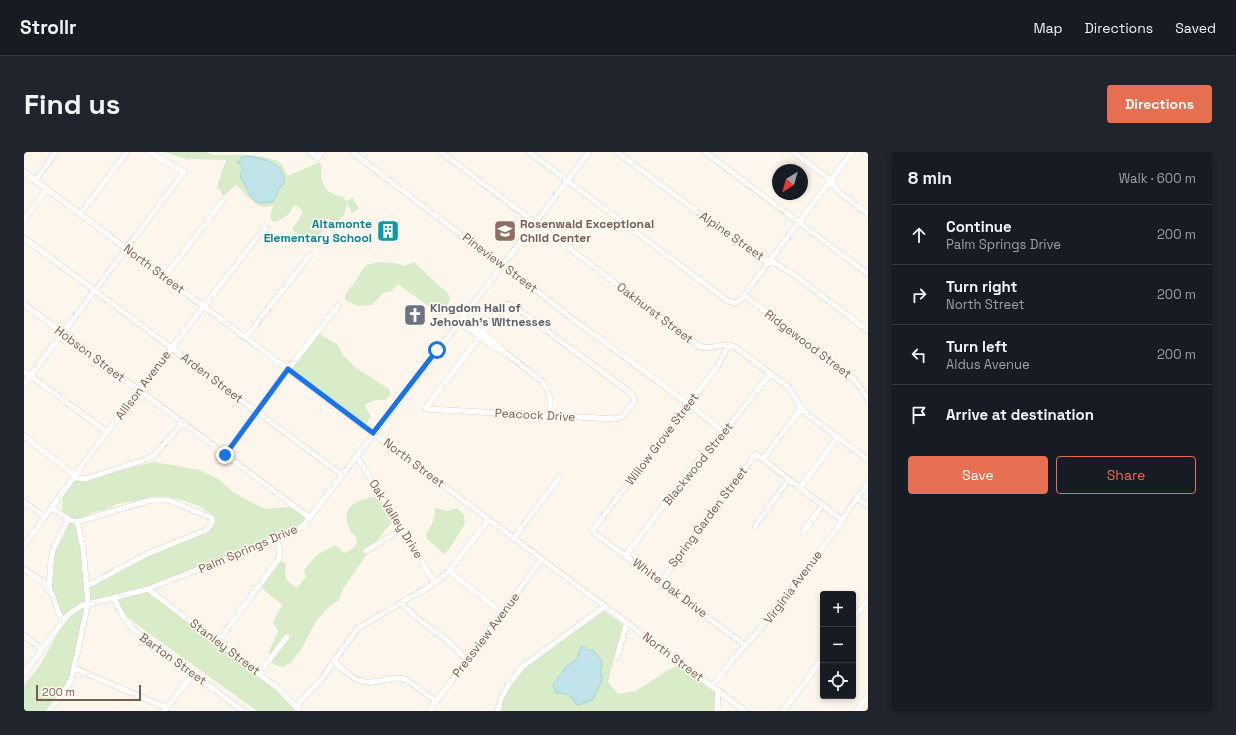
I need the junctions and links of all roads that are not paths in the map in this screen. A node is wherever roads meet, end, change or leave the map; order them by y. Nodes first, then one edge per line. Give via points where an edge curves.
1 (56, 152) edge
2 (127, 152) edge
3 (149, 152) edge
4 (310, 152) edge
5 (323, 152) edge
6 (352, 152) edge
7 (441, 152) edge
8 (529, 152) edge
9 (589, 152) edge
10 (617, 152) edge
11 (705, 152) edge
12 (794, 152) edge
13 (852, 152) edge
14 (864, 152) edge
15 (868, 155) edge
16 (24, 172) edge
17 (35, 180) junction
18 (567, 180) junction
19 (830, 181) junction
20 (47, 189) junction
21 (222, 202) dead end
22 (80, 214) junction
23 (868, 214) edge
24 (24, 219) edge
25 (535, 222) junction
26 (798, 222) junction
27 (265, 227) dead end
28 (24, 238) edge
29 (126, 248) junction
30 (310, 255) dead end
31 (768, 261) junction
32 (502, 266) junction
33 (868, 274) edge
34 (164, 277) junction
35 (94, 290) junction
36 (744, 295) junction
37 (24, 304) edge
38 (203, 306) junction
39 (338, 306) dead end
40 (461, 319) junction
41 (868, 331) edge
42 (62, 333) junction
43 (481, 335) junction
44 (246, 337) junction
45 (729, 344) junction
46 (171, 348) junction
47 (288, 369) junction
48 (24, 371) edge
49 (770, 374) junction
50 (30, 376) junction
51 (24, 384) edge
52 (140, 390) junction
53 (868, 399) edge
54 (689, 404) junction
55 (801, 409) junction
56 (257, 412) junction
57 (550, 416) junction
58 (183, 423) junction
59 (108, 432) junction
60 (724, 432) junction
61 (373, 433) junction
62 (24, 436) edge
63 (838, 438) junction
64 (225, 455) junction
65 (356, 456) junction
66 (763, 459) junction
67 (868, 460) edge
68 (342, 475) junction
69 (76, 476) junction
70 (560, 477) dead end
71 (788, 479) junction
72 (868, 483) edge
73 (800, 488) junction
74 (857, 498) junction
75 (24, 502) edge
76 (823, 506) junction
77 (868, 506) edge
78 (52, 508) junction
79 (45, 517) junction
80 (310, 518) junction
81 (68, 519) junction
82 (489, 519) junction
83 (842, 520) junction
84 (77, 522) junction
85 (755, 526) dead end
86 (402, 529) junction
87 (592, 531) joint
88 (803, 532) dead end
89 (514, 538) junction
90 (276, 539) junction
91 (24, 545) edge
92 (366, 551) dead end
93 (626, 556) junction
94 (542, 559) junction
95 (24, 569) edge
96 (449, 571) junction
97 (660, 581) junction
98 (435, 582) junction
99 (86, 586) junction
100 (148, 589) junction
101 (50, 590) junction
102 (114, 598) junction
103 (868, 600) edge
104 (400, 603) junction
105 (88, 604) junction
106 (605, 606) junction
107 (502, 613) junction
108 (856, 615) edge
109 (63, 621) junction
110 (627, 622) junction
111 (24, 636) edge
112 (287, 637) dead end
113 (217, 642) junction
114 (746, 646) junction
115 (42, 650) junction
116 (617, 657) dead end
117 (467, 660) junction
118 (334, 662) junction
119 (820, 662) edge
120 (74, 668) junction
121 (259, 673) junction
122 (24, 674) edge
123 (193, 674) junction
124 (712, 686) junction
125 (718, 690) junction
126 (868, 696) edge
127 (436, 702) junction
128 (298, 709) edge
129 (165, 710) edge
130 (49, 711) edge
131 (243, 711) edge
132 (429, 711) edge
133 (498, 711) edge
134 (716, 711) edge
135 (745, 711) edge
136 (783, 711) edge
137 (856, 711) edge

1 - 17 street
2 - 22 street
3 - 29 street via 184,172
4 - 5 street via 318,158
6 - 32 street, Pineview Street
7 - 25 street, Oakhurst Street
8 - 18 street
9 - 18 street, Palm Springs Drive
10 - 31 street, Alpine Street via 762,260
11 - 26 street
12 - 19 street
13 - 19 street
14 - 15 street
16 - 17 street, North Street
17 - 20 street, North Street
18 - 25 street, Palm Springs Drive
18 - 36 street via 728,301 735,303
19 - 23 street via 839,192
19 - 26 street
20 - 22 street, North Street
20 - 24 street
21 - 34 street
22 - 29 street, North Street
25 - 32 street, Palm Springs Drive
25 - 45 street, Oakhurst Street via 699,346 706,348
26 - 31 street
26 - 33 street
27 - 38 street, Allison Avenue
28 - 35 street, Arden Street
29 - 34 street, North Street
29 - 35 street
30 - 44 street
31 - 36 street
31 - 41 street, Alpine Street via 796,276
32 - 40 street, Palm Springs Drive
32 - 54 street, Pineview Street
34 - 38 street, North Street
35 - 42 street
35 - 46 street, Arden Street
36 - 53 street, Ridgewood Street via 855,380
37 - 42 street, Hobson Street
38 - 44 street, North Street
38 - 46 street, Allison Avenue
39 - 47 street
40 - 43 street
40 - 61 street, Palm Springs Drive
42 - 50 street
42 - 52 street, Hobson Street
43 - 57 street via 542,381 550,399
43 - 57 street, Peacock Drive via 425,409
43 - 57 street, Peacock Drive via 502,308 508,304 514,306 632,394 634,399 620,419
44 - 47 street, North Street
45 - 49 street
45 - 54 street, Willow Grove Street via 717,367
46 - 52 street, Allison Avenue
46 - 56 street, Arden Street
47 - 56 street
47 - 61 street, North Street
48 - 50 street
49 - 55 street via 792,391
49 - 60 street, Blackwood Street
50 - 51 street
50 - 59 street
52 - 58 street, Hobson Street
52 - 59 street, Allison Avenue
54 - 60 street, Pineview Street
54 - 87 street, Willow Grove Street
55 - 63 street
55 - 66 street
56 - 64 street
56 - 68 street, Arden Street
58 - 64 street, Hobson Street
58 - 69 street via 154,455 144,460 85,479
59 - 69 street, Allison Avenue
60 - 93 street, Blackwood Street via 690,470
61 - 65 street, Palm Springs Drive
61 - 82 street, North Street
62 - 69 street
63 - 67 street
63 - 73 street
64 - 80 street, Hobson Street
65 - 68 street, Palm Springs Drive
65 - 86 street, Oak Valley Drive
66 - 71 street
66 - 97 street, Spring Garden Street via 756,454
68 - 80 street, Palm Springs Drive
69 - 78 street, Allison Avenue
70 - 89 street
71 - 73 street
71 - 85 street
72 - 74 street, Virginia Avenue
73 - 76 street
74 - 77 street
74 - 83 street, Virginia Avenue
75 - 79 street
76 - 83 street
76 - 88 street
78 - 79 street, Allison Avenue
78 - 81 street
79 - 91 street, Allison Avenue
80 - 90 street, Palm Springs Drive via 299,529
81 - 84 street
81 - 101 street via 50,561
82 - 89 street, North Street
82 - 96 street
83 - 114 street, Virginia Avenue
84 - 99 street via 83,547
84 - 99 street via 151,500 168,500 211,516 212,520 206,530 145,555
86 - 92 street
86 - 98 street, Oak Valley Drive
87 - 93 street, White Oak Drive
89 - 94 street, North Street
90 - 100 street, Palm Springs Drive
90 - 113 street via 280,550 278,560
93 - 97 street, White Oak Drive
94 - 106 street, North Street
94 - 107 street, Pressview Avenue
95 - 101 street
96 - 98 street
96 - 107 street
97 - 114 street, White Oak Drive
98 - 104 street
99 - 105 street
100 - 102 street, Palm Springs Drive
100 - 113 street, Stanley Street
101 - 109 street
102 - 105 street, Palm Springs Drive
102 - 123 street, Barton Street via 127,623 136,632
103 - 108 street
104 - 117 street via 447,640
104 - 118 street via 358,628
105 - 109 street, Palm Springs Drive via 75,609
105 - 120 street
106 - 110 street, North Street
106 - 133 street via 522,667 501,698
107 - 117 street, Pressview Avenue
109 - 115 street, Palm Springs Drive
110 - 116 street
110 - 124 street, North Street
111 - 115 street
112 - 121 street
113 - 121 street, Stanley Street
114 - 124 street, Virginia Avenue
115 - 122 street, Palm Springs Drive
117 - 127 street, Pressview Avenue
118 - 127 street via 364,682 396,677 407,680
118 - 128 street via 300,701
119 - 136 street
120 - 129 street
120 - 130 street via 67,687
121 - 128 street, Stanley Street
123 - 129 street
123 - 131 street, Barton Street
124 - 125 street, North Street
125 - 134 street
125 - 135 street, North Street
126 - 137 street
127 - 132 street, Pressview Avenue

